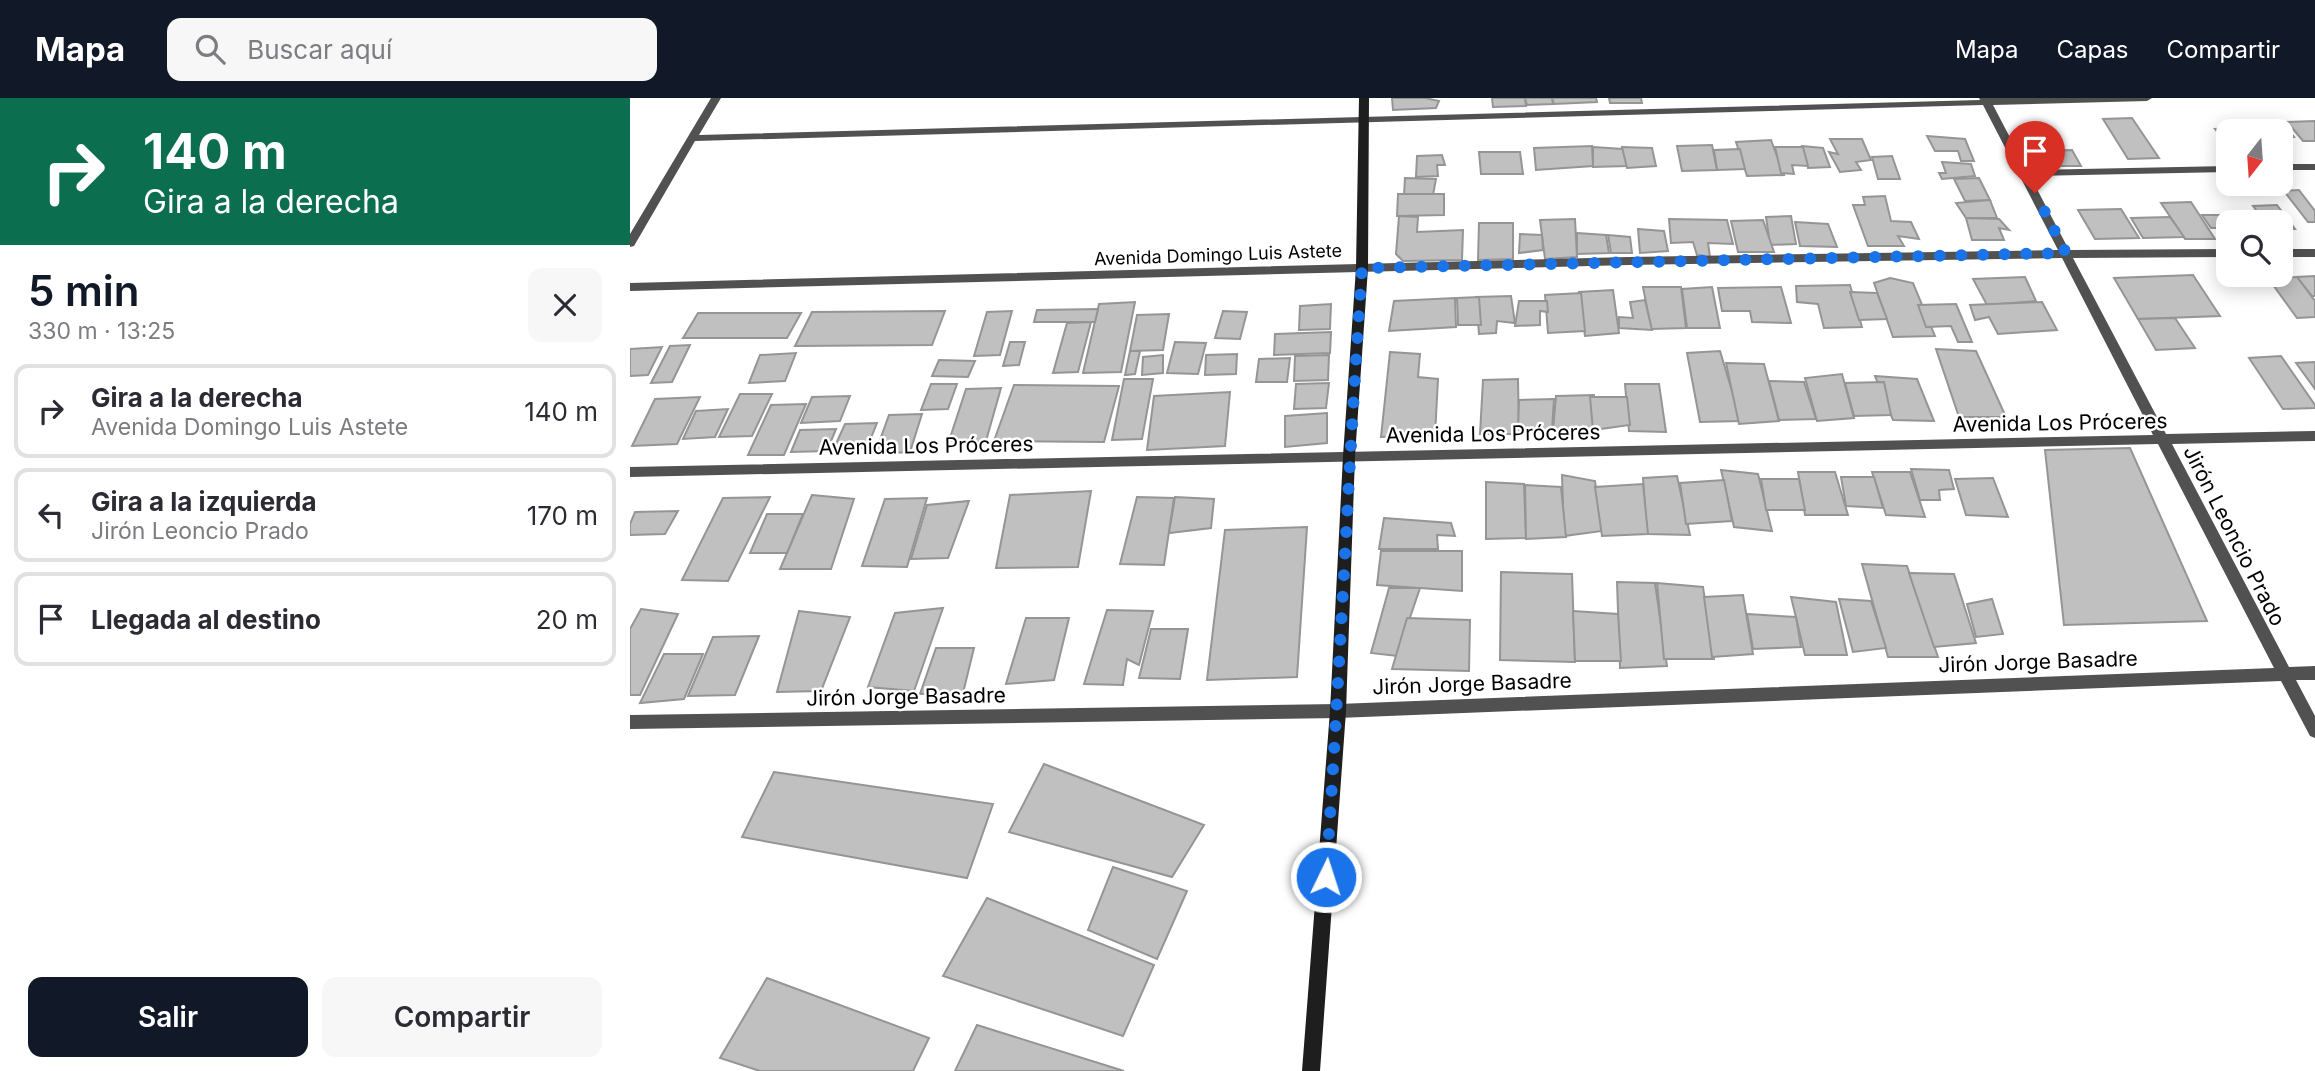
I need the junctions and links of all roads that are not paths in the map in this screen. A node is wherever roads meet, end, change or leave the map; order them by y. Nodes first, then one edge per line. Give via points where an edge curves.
1 (716, 98) edge
2 (1364, 98) edge
3 (2147, 98) edge
4 (1985, 100) edge
5 (1363, 120) junction
6 (694, 138) junction
7 (2315, 166) edge
8 (2293, 167) edge
9 (2216, 169) edge
10 (2024, 173) junction
11 (630, 243) edge
12 (2066, 253) junction
13 (2216, 253) edge
14 (2293, 253) edge
15 (2315, 253) edge
16 (1362, 268) junction
17 (630, 287) edge
18 (2315, 436) edge
19 (2163, 440) junction
20 (1349, 456) junction
21 (630, 472) edge
22 (2284, 673) junction
23 (2315, 673) edge
24 (1338, 710) junction
25 (630, 722) edge
26 (2315, 731) edge
27 (1311, 1071) edge

1 - 6 street
2 - 5 street
3 - 4 street
4 - 5 street
4 - 10 street, Jirón Leoncio Prado
5 - 6 street
5 - 16 street
6 - 11 street
7 - 8 street
9 - 10 street
10 - 12 street, Jirón Leoncio Prado
12 - 13 street, Avenida Domingo Luis Astete
12 - 16 street, Avenida Domingo Luis Astete
12 - 19 street, Jirón Leoncio Prado
14 - 15 street
16 - 17 street, Avenida Domingo Luis Astete
16 - 20 street
18 - 19 street, Avenida Los Próceres
19 - 20 street, Avenida Los Próceres
19 - 22 street, Jirón Leoncio Prado
20 - 21 street, Avenida Los Próceres
20 - 24 street
22 - 23 street, Jirón Jorge Basadre
22 - 24 street, Jirón Jorge Basadre
22 - 26 street, Jirón Leoncio Prado
24 - 25 street, Jirón Jorge Basadre
24 - 27 street

